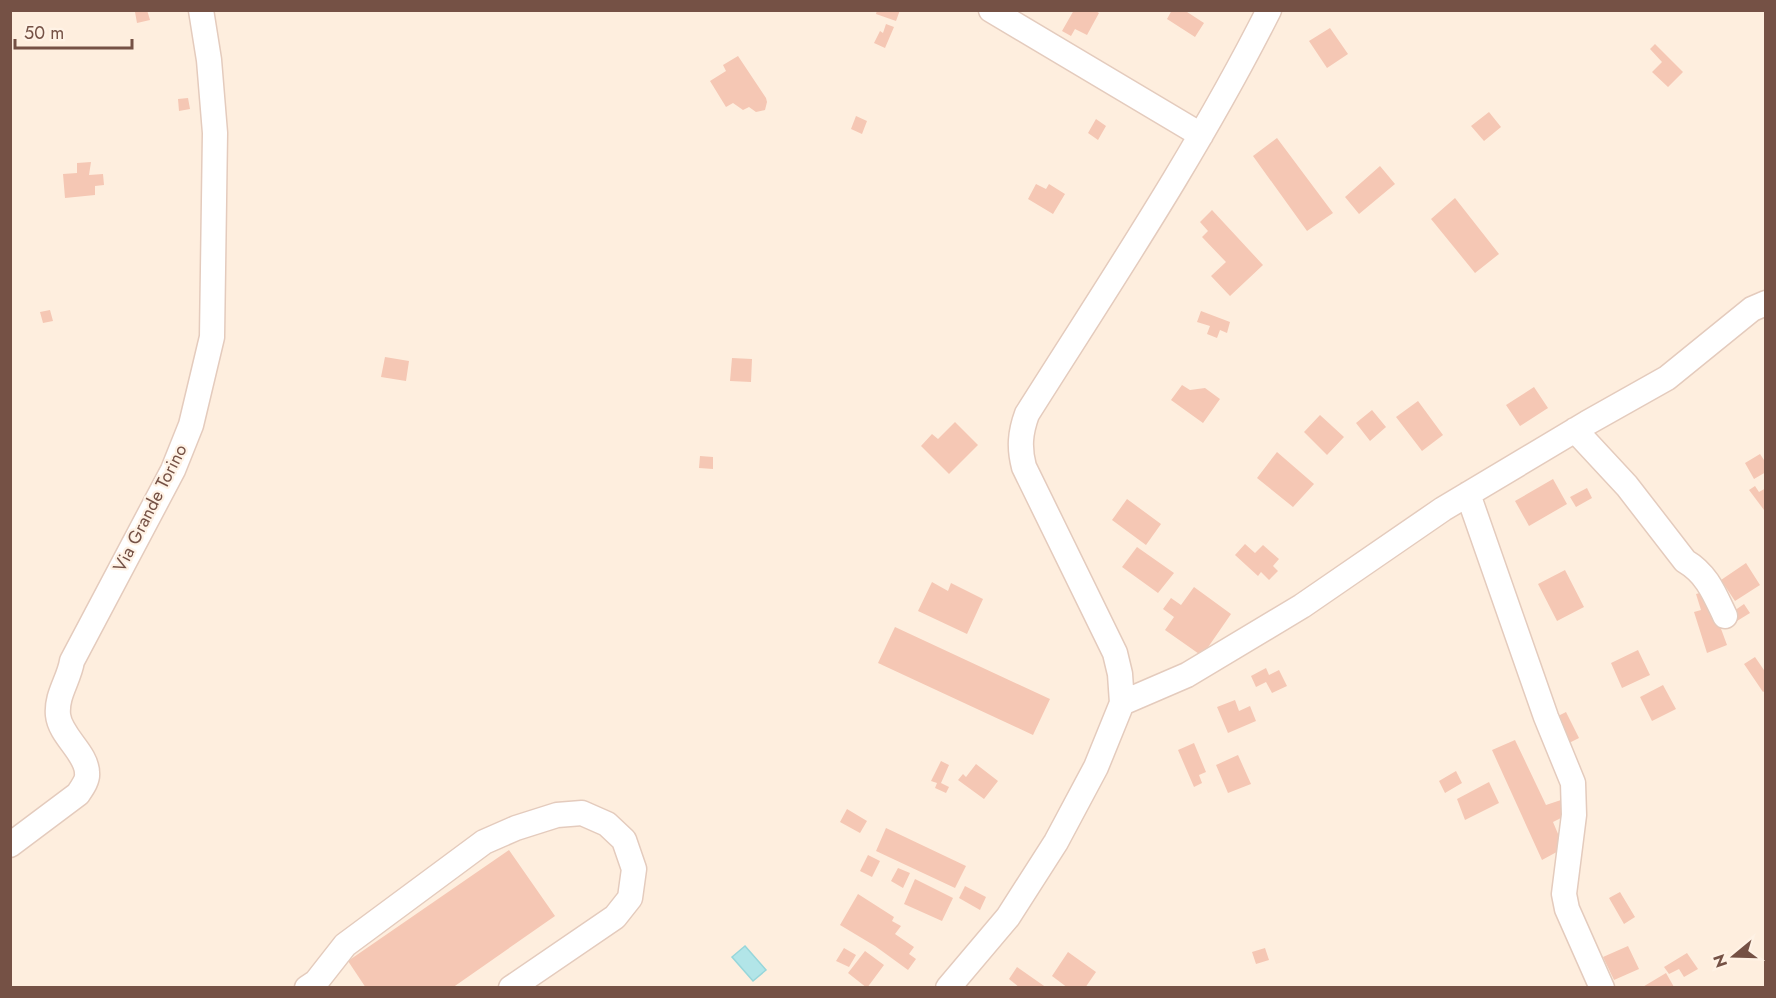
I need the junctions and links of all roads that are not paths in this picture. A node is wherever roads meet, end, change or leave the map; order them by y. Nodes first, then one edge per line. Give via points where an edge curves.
1 (201, 10) edge
2 (991, 10) edge
3 (1269, 10) edge
4 (1201, 135) junction
5 (1766, 303) edge
6 (1575, 430) junction
7 (1468, 494) junction
8 (1725, 616) dead end
9 (1122, 703) junction
10 (10, 845) edge
11 (307, 987) edge
12 (511, 987) edge
13 (948, 987) edge
14 (1602, 987) edge

1 - 10 street, Via Grande Torino via 215,133 212,337 190,425 173,470 72,661 59,696 61,727 88,774 78,794
2 - 4 street
3 - 4 street
4 - 9 street via 1027,414 1020,440 1024,467 1115,653
5 - 6 street via 1752,309 1667,378
6 - 7 street
6 - 8 street via 1627,486 1685,561 1705,577
7 - 9 street via 1293,612 1187,675
7 - 14 street via 1573,783 1574,815 1564,894
9 - 13 street via 1096,767 1056,842 1008,917
11 - 12 street via 316,982 345,945 484,842 557,815 582,813 607,824 624,840 634,869 630,898 615,917

